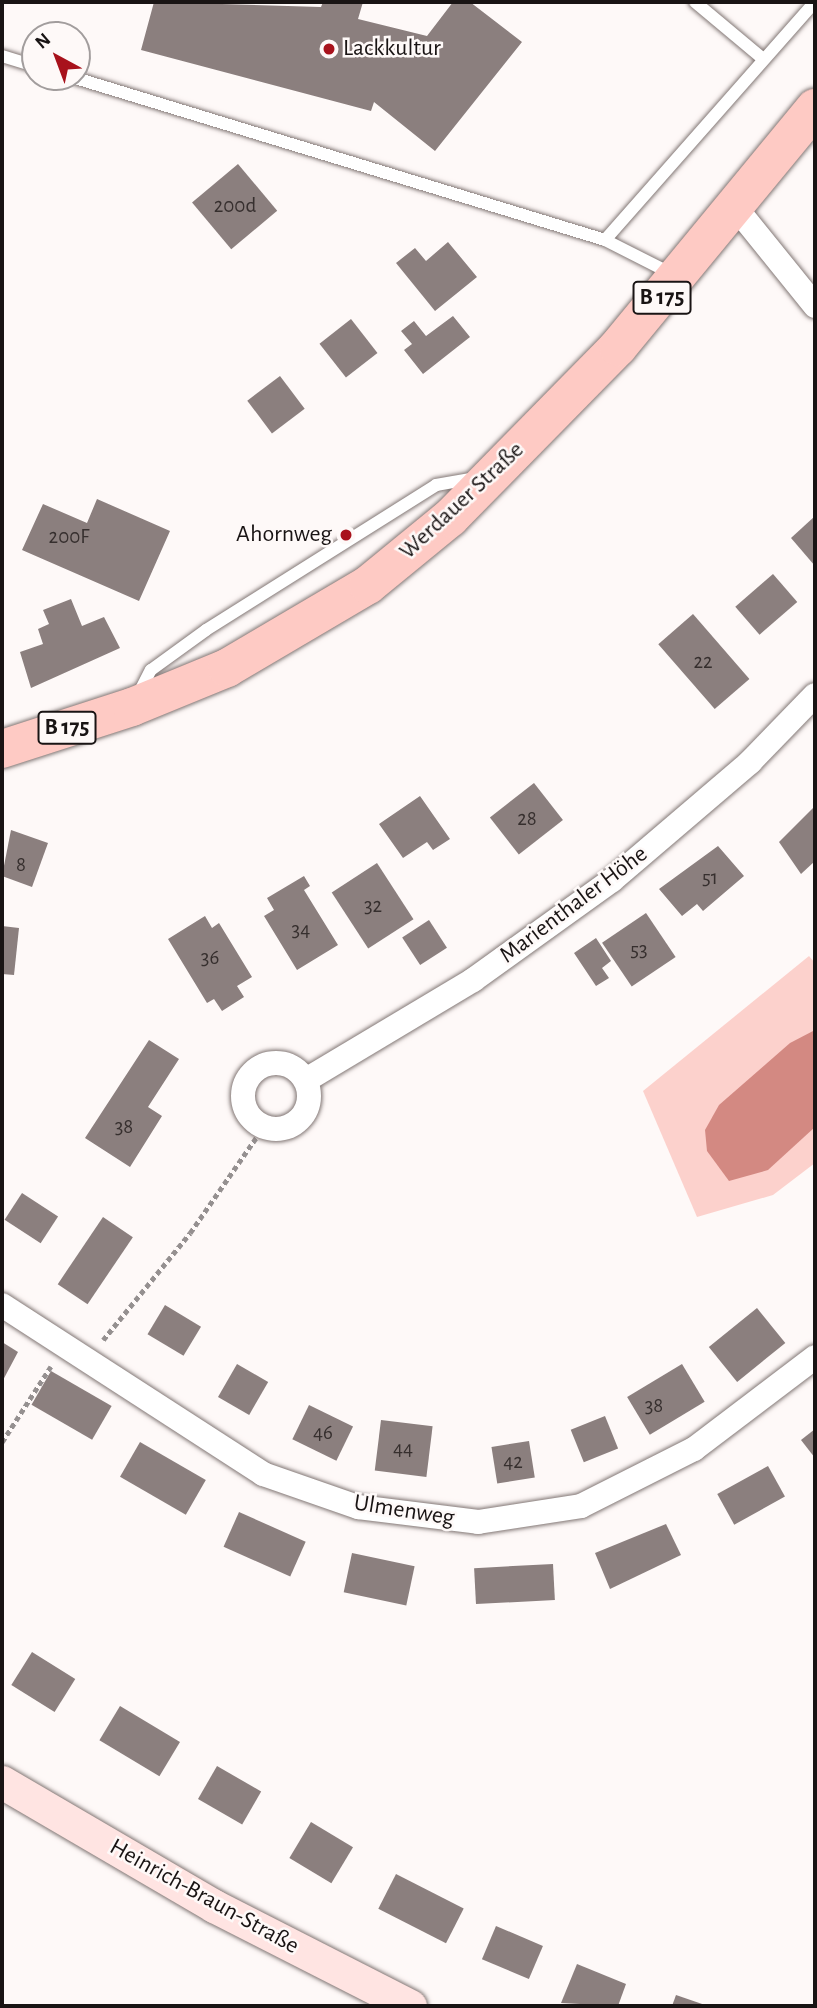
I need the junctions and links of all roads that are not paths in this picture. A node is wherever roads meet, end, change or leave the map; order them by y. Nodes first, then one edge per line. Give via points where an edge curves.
1 (695, 2) edge
2 (815, 2) edge
3 (2, 56) edge
4 (762, 58) junction
5 (21, 62) edge
6 (91, 83) edge
7 (815, 108) edge
8 (736, 208) junction
9 (604, 240) junction
10 (680, 278) junction
11 (815, 306) edge
12 (815, 695) edge
13 (2, 749) edge
14 (306, 1080) junction
15 (2, 1305) edge
16 (815, 1357) edge
17 (2, 1782) edge
18 (410, 2006) edge

1 - 4 lane
2 - 4 lane
3 - 5 lane
4 - 9 lane
6 - 9 lane
7 - 8 main road, Werdauer Straße / B 175
8 - 10 main road, Werdauer Straße / B 175
8 - 11 street
9 - 10 lane
10 - 13 main road, Werdauer Straße / B 175 via 450,518 333,608 227,668 132,708
12 - 14 street, Marienthaler Höhe via 750,762 612,880 473,981
14 - 14 street via 308,1103 296,1122 264,1126 244,1100 249,1078 278,1063
15 - 16 street, Ulmenweg via 263,1474 358,1507 478,1522 582,1506 694,1449
17 - 18 street, Heinrich-Braun-Straße via 214,1906

